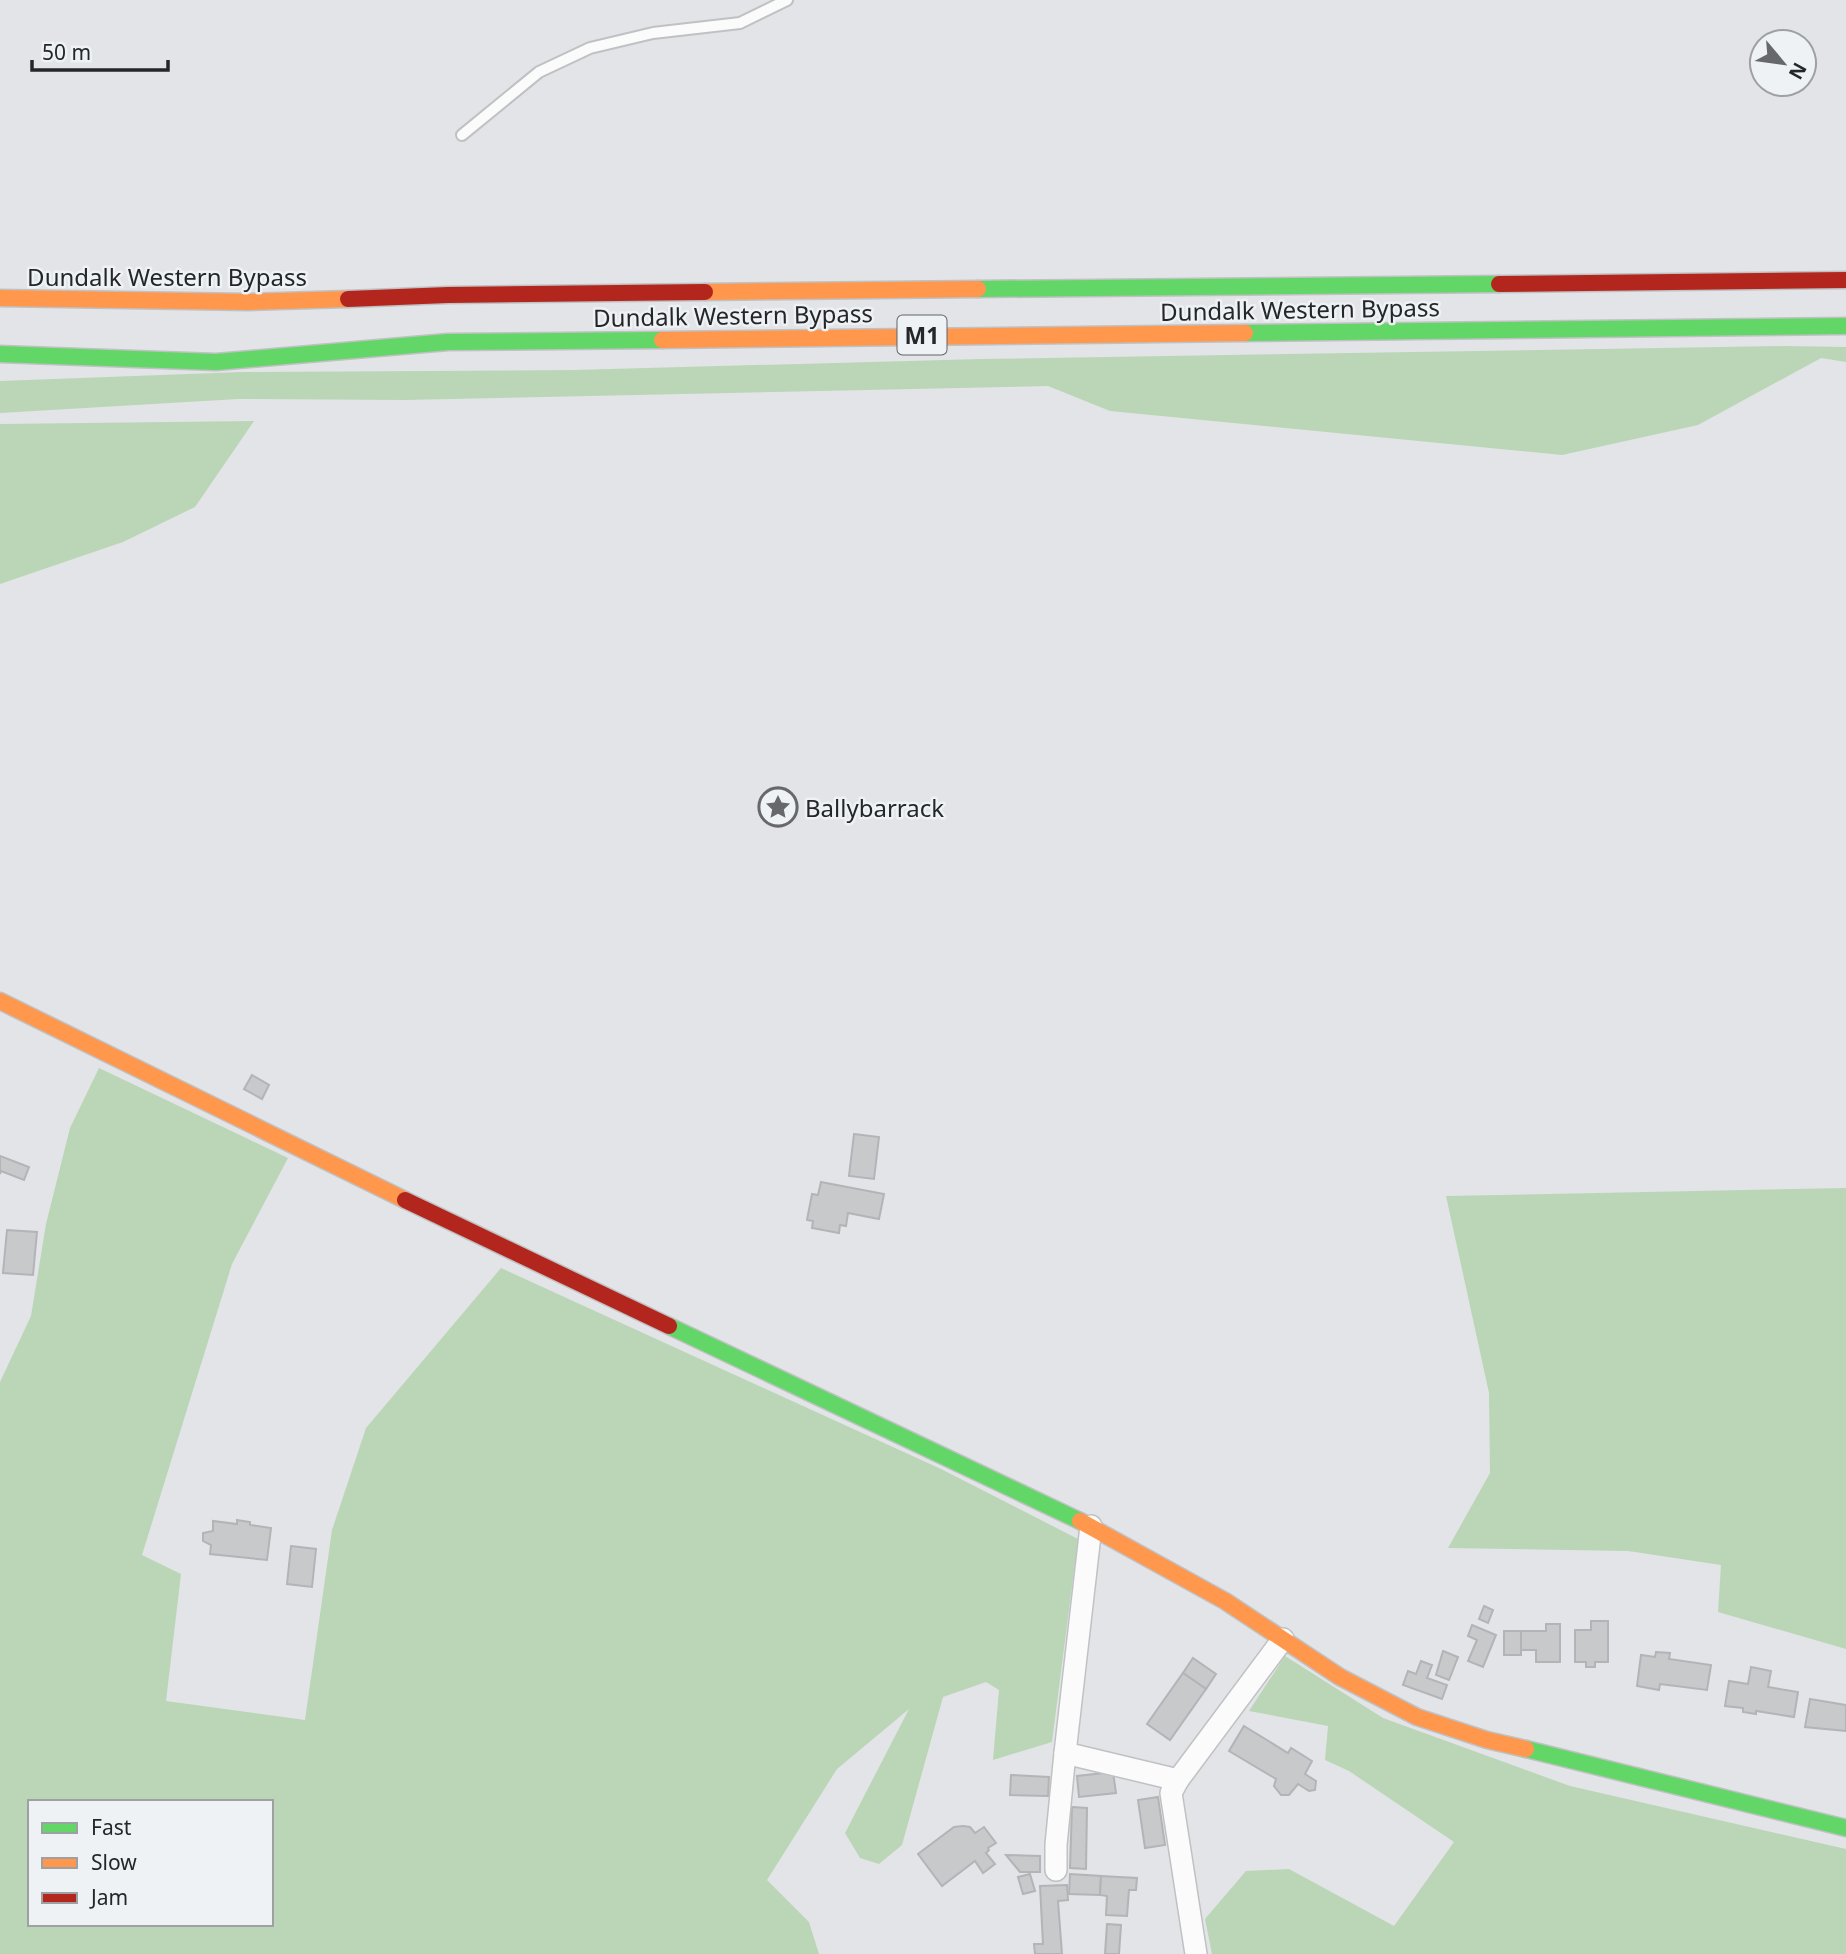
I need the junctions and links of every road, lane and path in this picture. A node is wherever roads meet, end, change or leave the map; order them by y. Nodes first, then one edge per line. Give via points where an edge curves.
1 (787, 0) edge
2 (462, 135) dead end
3 (1846, 280) edge
4 (0, 298) edge
5 (1846, 326) edge
6 (0, 354) edge
7 (0, 1001) edge
8 (1091, 1527) junction
9 (1283, 1639) junction
10 (1065, 1753) junction
11 (1178, 1780) junction
12 (1846, 1828) edge
13 (1056, 1870) dead end
14 (1196, 1954) edge

1 - 2 lane via 740,23 653,33 590,48 539,72
3 - 4 main road, Dundalk Western Bypass / M1 via 448,295 249,302
5 - 6 main road, Dundalk Western Bypass / M1 via 462,342 216,362
7 - 8 main road via 523,1258
8 - 9 main road via 1226,1601
8 - 10 street
9 - 11 street
9 - 12 main road via 1340,1677 1417,1717 1487,1740
10 - 11 street
10 - 13 street
11 - 14 street via 1171,1793

